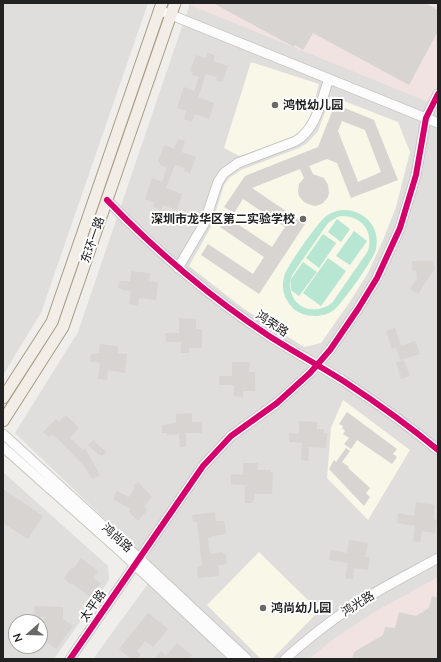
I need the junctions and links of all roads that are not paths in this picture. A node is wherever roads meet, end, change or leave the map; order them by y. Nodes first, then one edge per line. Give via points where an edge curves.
1 (175, 3) edge
2 (160, 6) edge
3 (171, 14) junction
4 (329, 78) junction
5 (438, 94) edge
6 (426, 118) junction
7 (438, 123) edge
8 (107, 200) junction
9 (178, 268) junction
10 (317, 366) junction
11 (3, 398) edge
12 (3, 421) edge
13 (3, 434) edge
14 (3, 447) edge
15 (438, 450) edge
16 (438, 558) edge
17 (138, 562) junction
18 (70, 659) edge
19 (235, 659) edge
20 (247, 659) edge
21 (285, 659) edge

1 - 3 main road, 东环一路
2 - 3 street
2 - 11 main road, 东环一路 via 52,322
3 - 4 street
3 - 8 main road, 东环一路
4 - 6 street
4 - 9 street via 314,121 302,137 238,163 224,172 218,182 204,224
5 - 6 street, 太平路
6 - 7 street
6 - 10 street, 太平路 via 413,187 393,245 365,299
8 - 9 street, 鸿荣路
8 - 12 main road, 东环一路 via 63,327
9 - 10 street, 鸿荣路 via 246,320
10 - 15 street, 鸿荣路 via 376,402
10 - 17 street, 太平路 via 289,394 242,428 212,456
13 - 17 street, 鸿尚路
14 - 17 street, 鸿尚路
16 - 21 street, 鸿光路 via 344,612
17 - 18 street, 太平路
17 - 19 street, 鸿尚路
17 - 20 street, 鸿尚路

